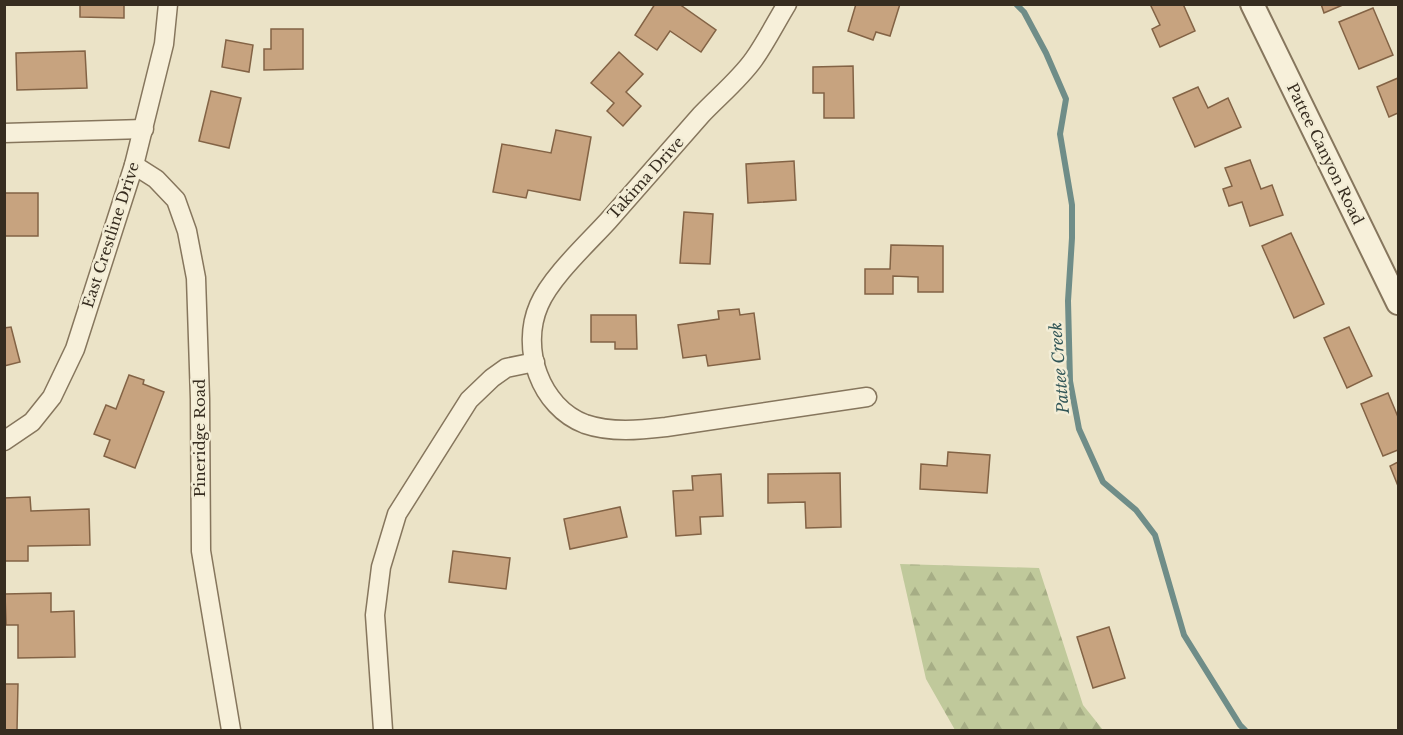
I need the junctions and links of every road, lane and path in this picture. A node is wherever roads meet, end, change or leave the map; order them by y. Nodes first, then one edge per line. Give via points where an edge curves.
1 (168, 4) edge
2 (787, 4) edge
3 (1252, 4) edge
4 (144, 129) junction
5 (4, 133) edge
6 (134, 165) junction
7 (1398, 303) edge
8 (535, 362) junction
9 (867, 397) dead end
10 (4, 441) edge
11 (231, 730) edge
12 (382, 730) edge

1 - 4 street, East Crestline Drive via 164,44
2 - 8 street, Takima Drive via 753,60 547,293 532,329
3 - 7 street, Pattee Canyon Road
4 - 5 street
4 - 6 street, East Crestline Drive
6 - 10 street, East Crestline Drive via 75,349 52,397 32,422
6 - 11 street, Pineridge Road via 156,179 176,200 196,278 201,551
8 - 9 street, Takima Drive via 544,388 570,416 586,424 623,430
8 - 12 street via 506,368 469,400 397,514 381,567 375,615

